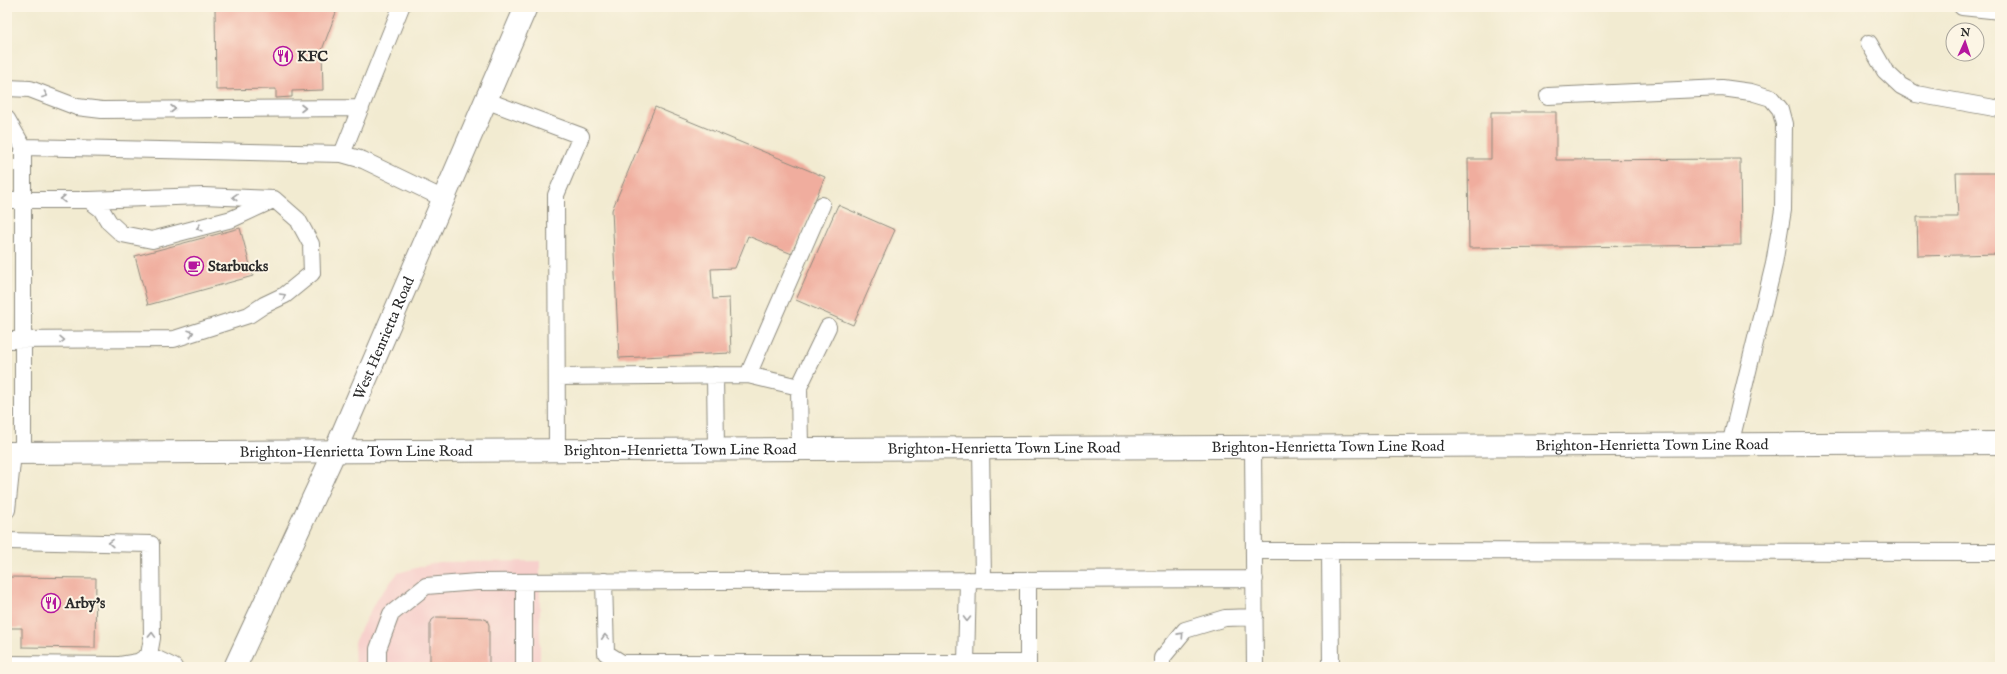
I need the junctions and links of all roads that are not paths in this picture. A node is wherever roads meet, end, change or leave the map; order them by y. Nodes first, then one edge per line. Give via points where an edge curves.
1 (401, 7) edge
2 (526, 7) edge
3 (1962, 7) edge
4 (2000, 11) edge
5 (1869, 43) dead end
6 (7, 88) edge
7 (1548, 96) dead end
8 (486, 100) junction
9 (360, 108) junction
10 (2000, 109) edge
11 (7, 119) edge
12 (23, 147) junction
13 (342, 154) junction
14 (23, 199) junction
15 (274, 199) junction
16 (444, 199) junction
17 (7, 200) edge
18 (89, 200) junction
19 (822, 205) dead end
20 (828, 327) dead end
21 (23, 339) junction
22 (7, 340) edge
23 (715, 375) junction
24 (748, 375) junction
25 (557, 377) junction
26 (799, 387) junction
27 (2000, 443) edge
28 (1730, 445) junction
29 (982, 447) junction
30 (1253, 447) junction
31 (716, 449) junction
32 (800, 449) junction
33 (557, 450) junction
34 (335, 451) junction
35 (14, 453) edge
36 (7, 510) edge
37 (7, 541) edge
38 (1255, 551) junction
39 (1330, 551) junction
40 (2000, 552) edge
41 (1255, 579) junction
42 (975, 580) junction
43 (1028, 580) junction
44 (604, 581) junction
45 (524, 582) junction
46 (1255, 617) junction
47 (149, 655) junction
48 (966, 663) junction
49 (7, 664) edge
50 (1028, 665) edge
51 (174, 667) edge
52 (235, 667) edge
53 (378, 667) edge
54 (524, 667) edge
55 (1162, 667) edge
56 (1255, 667) edge
57 (1332, 667) edge

1 - 9 lane
2 - 8 street, West Henrietta Road
3 - 4 lane
5 - 10 lane via 1885,71 1901,86 1916,94
6 -> 9 lane via 30,89 77,107 102,110
7 - 28 lane via 1722,88 1771,98 1780,109 1784,124 1783,210 1774,264
8 - 16 street, West Henrietta Road
8 - 25 lane via 581,136 556,195
9 - 13 lane
11 - 12 lane
12 - 13 lane
12 - 14 lane
13 - 16 lane via 363,160
14 - 17 lane
18 -> 14 lane
14 - 21 lane
15 -> 18 lane via 203,196
15 -> 18 lane via 232,219 152,240 122,234 109,222 101,209
21 -> 15 lane via 174,339 249,315 285,295 312,273 311,244 298,220
16 - 34 street, West Henrietta Road
19 - 24 lane
20 - 26 lane
21 - 22 lane
21 - 35 lane
23 - 24 lane
23 - 25 lane
23 - 31 lane
24 - 26 lane
25 - 33 lane
26 - 32 lane
27 - 28 street, Brighton-Henrietta Town Line Road
28 - 30 street, Brighton-Henrietta Town Line Road
29 - 30 street, Brighton-Henrietta Town Line Road
29 - 32 street, Brighton-Henrietta Town Line Road
29 - 42 lane
30 - 38 lane
31 - 32 street, Brighton-Henrietta Town Line Road
31 - 33 street, Brighton-Henrietta Town Line Road
33 - 34 street, Brighton-Henrietta Town Line Road
34 - 35 street, Brighton-Henrietta Town Line Road
34 - 52 street, West Henrietta Road
35 - 36 lane
47 -> 37 lane via 152,638 151,544
38 - 39 lane
38 - 41 lane
39 - 40 lane
39 - 57 lane
41 - 43 lane
41 - 46 lane
42 - 43 lane
42 - 44 lane
42 -> 48 lane
43 - 50 lane
44 - 45 lane
48 -> 44 lane via 622,663 606,653
45 - 53 lane via 426,586 392,614 378,650
45 - 54 lane
55 -> 46 lane via 1162,658 1185,630 1225,618
46 - 56 lane
47 - 49 lane via 138,662 120,665
47 - 51 lane
48 - 50 lane

